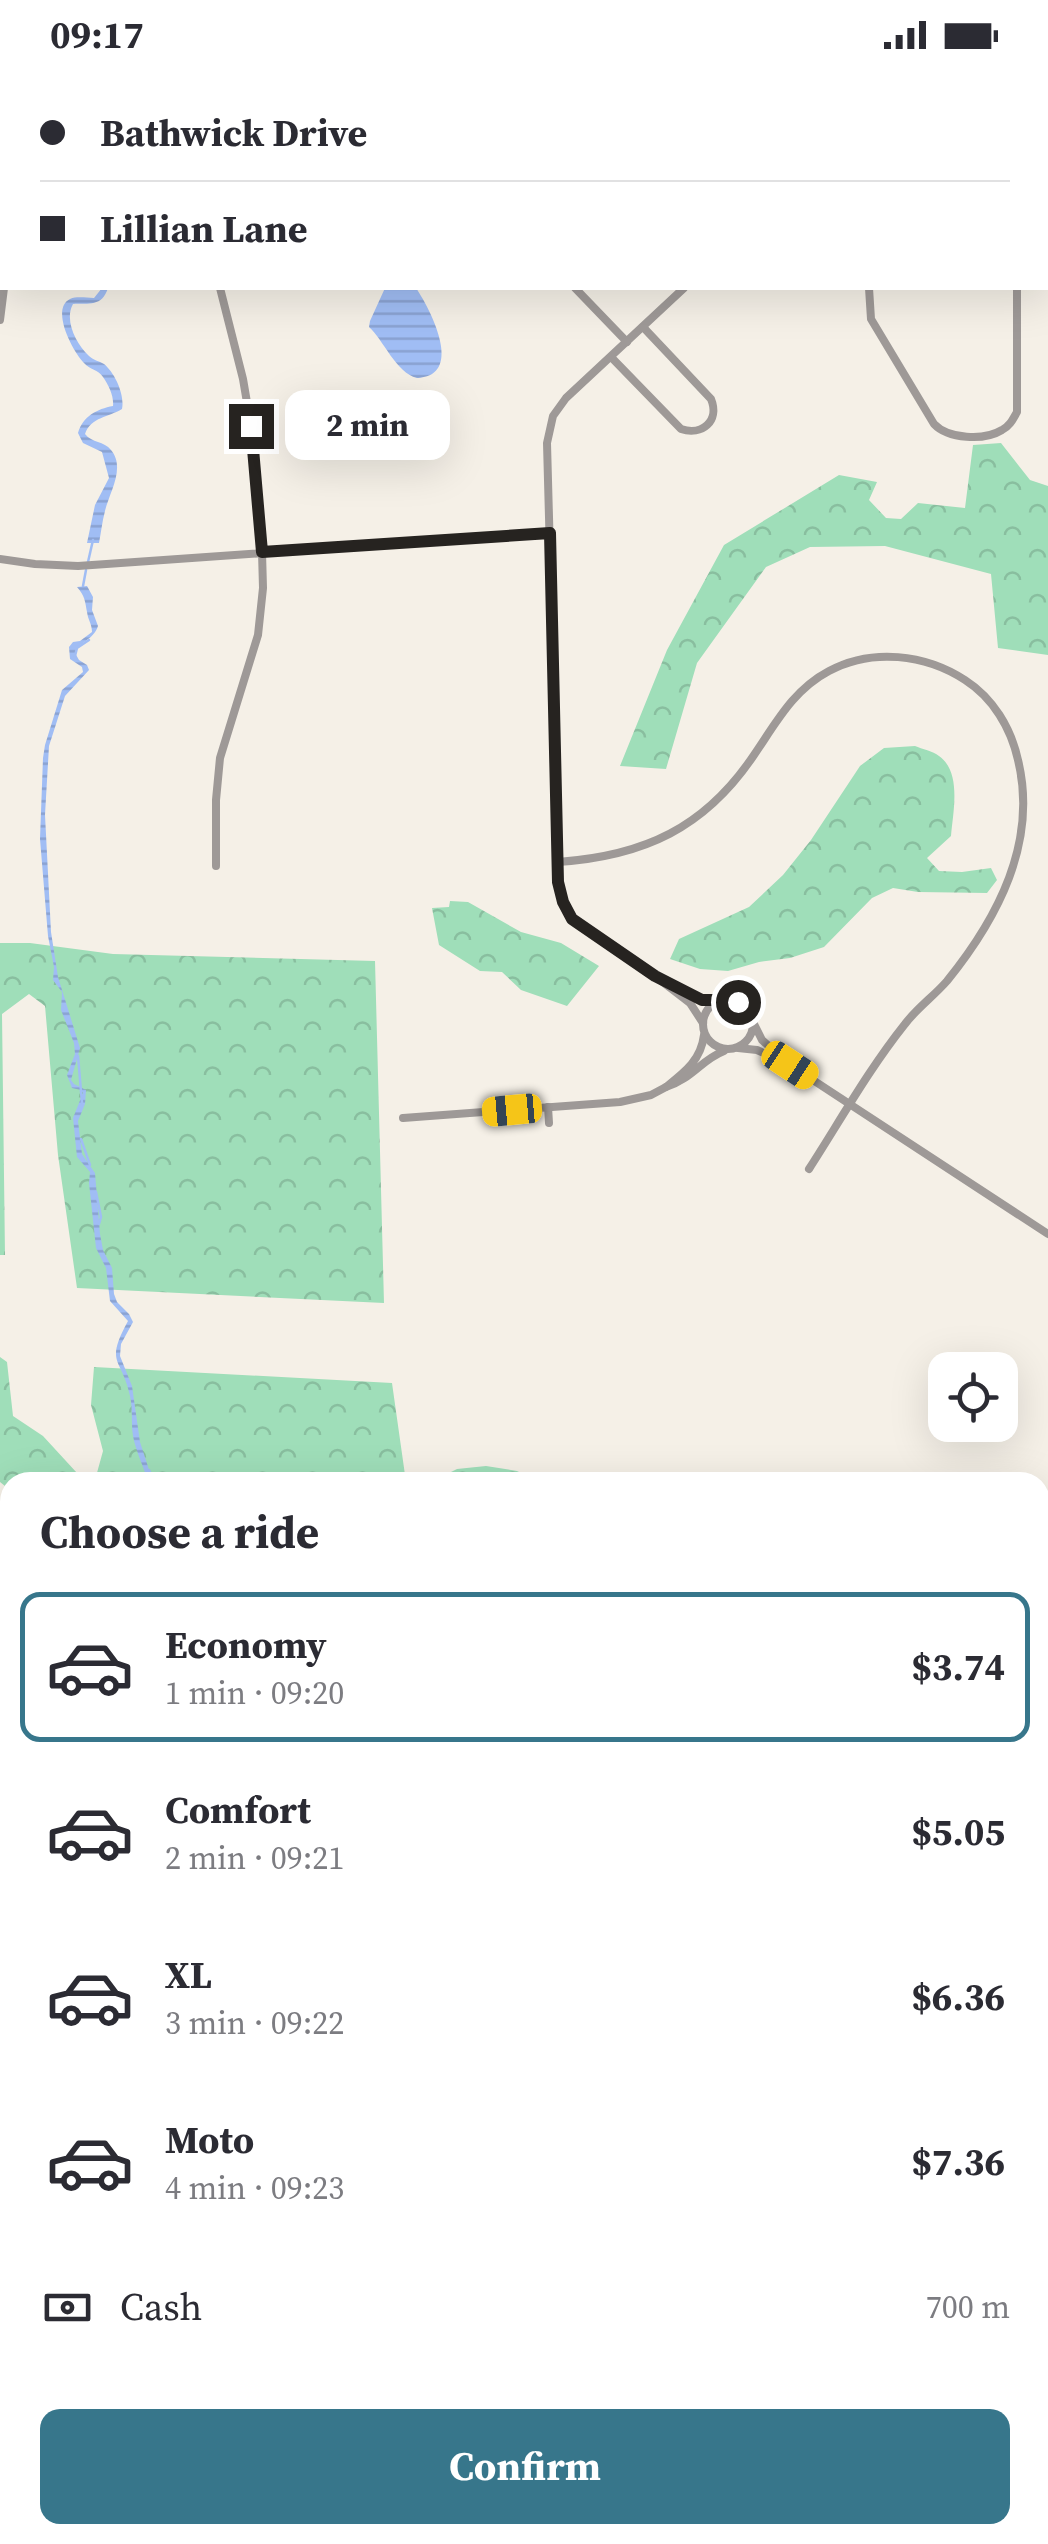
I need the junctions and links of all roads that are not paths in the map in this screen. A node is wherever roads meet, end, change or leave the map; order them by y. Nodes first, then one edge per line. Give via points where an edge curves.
1 (4, 290) edge
2 (220, 290) edge
3 (577, 290) edge
4 (682, 290) edge
5 (869, 290) edge
6 (1017, 290) edge
7 (0, 320) edge
8 (643, 326) junction
9 (627, 342) junction
10 (611, 356) junction
11 (550, 533) junction
12 (262, 552) junction
13 (0, 559) edge
14 (558, 862) junction
15 (216, 866) dead end
16 (655, 976) junction
17 (722, 1000) junction
18 (752, 1017) junction
19 (704, 1028) junction
20 (732, 1049) junction
21 (790, 1065) junction
22 (666, 1088) junction
23 (851, 1104) junction
24 (548, 1107) junction
25 (403, 1118) dead end
26 (549, 1123) dead end
27 (809, 1169) dead end
28 (1048, 1234) edge

1 - 7 street
2 - 12 street via 249,411
3 - 9 street
4 - 8 street
5 - 6 street via 871,319 934,424 949,434 983,436 1006,428 1017,412
8 - 9 street
8 - 10 street via 711,399 715,409 708,426 681,429
9 - 10 street
10 - 11 street via 550,423
11 - 12 street
11 - 14 street
12 - 13 street via 78,566
12 - 15 street via 260,624 220,758
14 - 16 street via 560,895 572,919
14 - 23 street via 632,851 691,822 734,782 793,698 837,667 907,658 946,669 976,688 1006,725 1020,768 1024,815 1014,869 955,970 902,1028
16 - 17 street via 702,1000
16 - 19 street via 690,1003
17 - 18 street via 741,1003
17 - 19 street via 709,1008
18 - 20 street via 750,1037
18 - 21 street via 762,1040
19 - 20 street via 714,1045
19 - 22 street via 696,1060
20 - 21 street via 757,1050
20 - 22 street
21 - 23 street
22 - 24 street via 634,1100
23 - 27 street
23 - 28 street
24 - 25 street
24 - 26 street

